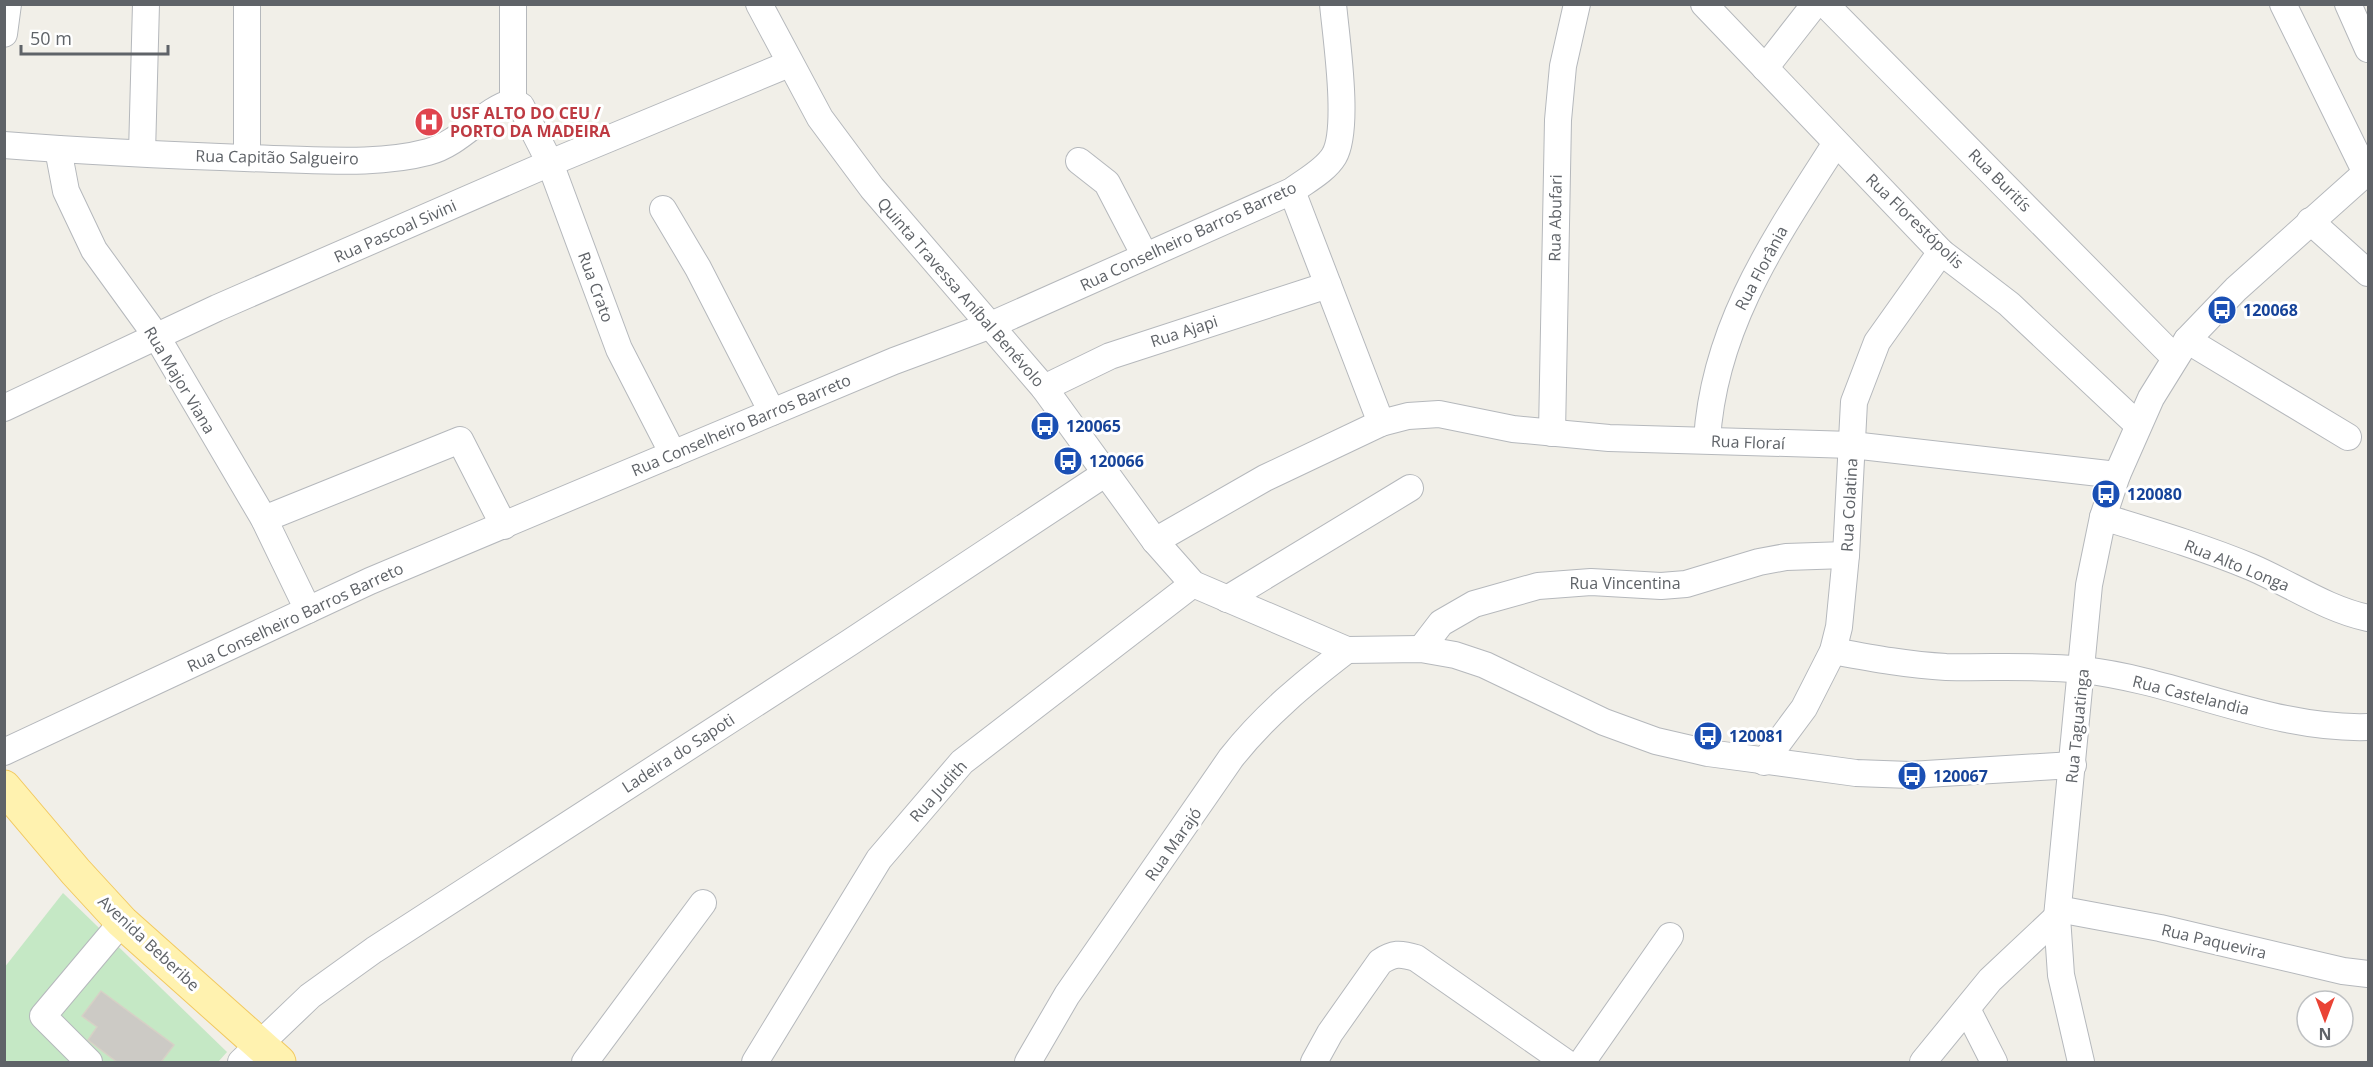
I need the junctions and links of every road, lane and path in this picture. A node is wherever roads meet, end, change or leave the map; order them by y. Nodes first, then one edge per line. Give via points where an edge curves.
1 (8, 4) edge
2 (146, 4) edge
3 (247, 4) edge
4 (513, 4) edge
5 (759, 4) edge
6 (1333, 4) edge
7 (1577, 4) edge
8 (1704, 4) edge
9 (1815, 4) edge
10 (1826, 4) edge
11 (2283, 4) edge
12 (2348, 4) edge
13 (4, 34) edge
14 (2368, 49) edge
15 (789, 64) junction
16 (1765, 68) junction
17 (520, 109) junction
18 (1836, 144) junction
19 (4, 145) edge
20 (58, 149) junction
21 (142, 153) junction
22 (247, 158) junction
23 (1079, 161) dead end
24 (550, 163) junction
25 (2367, 172) edge
26 (1292, 191) junction
27 (663, 209) dead end
28 (2310, 221) junction
29 (1941, 252) junction
30 (1145, 256) junction
31 (2368, 273) edge
32 (1328, 285) junction
33 (991, 325) junction
34 (157, 337) junction
35 (2181, 349) junction
36 (1044, 388) junction
37 (4, 408) edge
38 (772, 411) junction
39 (1381, 423) junction
40 (2138, 425) junction
41 (1552, 433) junction
42 (2348, 437) dead end
43 (1707, 440) junction
44 (1852, 446) junction
45 (673, 454) junction
46 (1106, 473) junction
47 (2117, 474) junction
48 (1410, 488) dead end
49 (2103, 517) junction
50 (264, 519) junction
51 (504, 526) junction
52 (1155, 541) junction
53 (1846, 555) junction
54 (1193, 584) junction
55 (1227, 599) junction
56 (308, 610) junction
57 (2368, 618) edge
58 (1421, 649) junction
59 (1347, 650) junction
60 (1833, 651) junction
61 (2083, 670) junction
62 (2368, 727) edge
63 (4, 752) edge
64 (1764, 762) junction
65 (2073, 765) junction
66 (8, 796) edge
67 (703, 903) dead end
68 (2058, 913) junction
69 (122, 922) junction
70 (1670, 936) dead end
71 (2368, 974) edge
72 (1967, 1009) junction
73 (260, 1056) edge
74 (89, 1062) edge
75 (585, 1062) edge
76 (755, 1062) edge
77 (1028, 1062) edge
78 (1314, 1062) edge
79 (1565, 1062) edge
80 (1582, 1062) edge
81 (1923, 1062) edge
82 (1994, 1062) edge
83 (2081, 1062) edge

1 - 13 street
2 - 21 street
3 - 22 street
4 - 17 street
5 - 15 street, Quinta Travessa Aníbal Benévolo
6 - 26 street, Rua Conselheiro Barros Barreto via 1340,76 1340,137 1334,155
7 - 41 street, Rua Abufari via 1563,66 1558,120
8 - 16 street, Rua Florestópolis
9 - 16 street
10 - 35 street, Rua Buritís
11 - 25 street
12 - 14 street
15 - 24 street, Rua Pascoal Sivini
15 - 33 street, Quinta Travessa Aníbal Benévolo via 820,118 872,188
16 - 18 street, Rua Florestópolis
17 - 22 street, Rua Capitão Salgueiro via 504,104 461,138 430,152 395,159
17 - 24 street, Rua Crato
18 - 29 street, Rua Florestópolis
18 - 43 street, Rua Florânia via 1780,231 1737,310 1709,406
19 - 20 street, Rua Capitão Salgueiro
20 - 21 street, Rua Capitão Salgueiro
20 - 34 street, Rua Major Viana via 66,191 94,250
21 - 22 street, Rua Capitão Salgueiro
23 - 30 street via 1107,183
24 - 34 street, Rua Pascoal Sivini
24 - 45 street, Rua Crato via 619,349
25 - 28 street, Rua Taguatinga
26 - 30 street, Rua Conselheiro Barros Barreto
26 - 32 street
27 - 38 street
28 - 31 street
28 - 35 street, Rua Taguatinga via 2210,314
29 - 40 street, Rua Florestópolis via 2008,304
29 - 44 street, Rua Colatina via 1877,342 1854,402
30 - 33 street, Rua Conselheiro Barros Barreto
32 - 36 street, Rua Ajapi via 1110,356
32 - 39 street
33 - 36 street, Quinta Travessa Aníbal Benévolo
33 - 38 street, Rua Conselheiro Barros Barreto
34 - 37 street, Rua Pascoal Sivini
34 - 50 street, Rua Major Viana
35 - 40 street, Rua Taguatinga
35 - 42 street, Rua Buritís
36 - 46 street, Quinta Travessa Aníbal Benévolo
38 - 45 street, Rua Conselheiro Barros Barreto
39 - 41 street, Rua Floraí via 1439,414
39 - 52 street, Rua Floraí via 1265,478
40 - 47 street, Rua Taguatinga
41 - 43 street, Rua Floraí
43 - 44 street, Rua Floraí
44 - 47 street, Rua Floraí
44 - 53 street, Rua Colatina
45 - 51 street, Rua Conselheiro Barros Barreto
46 - 52 street, Quinta Travessa Aníbal Benévolo
46 - 73 street, Ladeira do Sapoti via 374,950 310,996
47 - 49 street, Rua Taguatinga
48 - 55 street
49 - 57 street, Rua Alto Longa via 2229,558 2335,609
49 - 61 street, Rua Taguatinga via 2089,585
50 - 51 street via 460,440
50 - 56 street, Rua Major Viana
51 - 56 street, Rua Conselheiro Barros Barreto
52 - 54 street, Quinta Travessa Aníbal Benévolo
53 - 58 street, Rua Vincentina via 1768,560 1686,584 1538,585 1474,604 1441,623
53 - 60 street, Rua Colatina
54 - 55 street, Quinta Travessa Aníbal Benévolo
54 - 76 street, Rua Judith via 962,762 879,859
55 - 59 street, Quinta Travessa Aníbal Benévolo
56 - 63 street, Rua Conselheiro Barros Barreto
58 - 59 street, Quinta Travessa Aníbal Benévolo
58 - 64 street, Quinta Travessa Aníbal Benévolo via 1485,665 1604,722 1656,741
59 - 77 street, Rua Marajó via 1257,726 1231,758 1067,995
60 - 61 street, Rua Castelandia via 1898,663
60 - 64 street, Rua Colatina via 1804,708
61 - 62 street, Rua Castelandia via 2169,686 2285,719 2326,726
61 - 65 street, Rua Taguatinga
64 - 65 street, Quinta Travessa Aníbal Benévolo via 1910,775
65 - 68 street, Rua Taguatinga
66 - 69 main road, Avenida Beberibe
67 - 75 street
68 - 71 street, Rua Paquevira via 2160,928
68 - 72 street via 1990,980
68 - 83 street, Rua Taguatinga via 2061,975
69 - 73 main road, Avenida Beberibe
69 - 74 street via 43,1016
70 - 80 street
72 - 81 street
72 - 82 street
78 - 79 street via 1380,962 1392,954 1416,958

